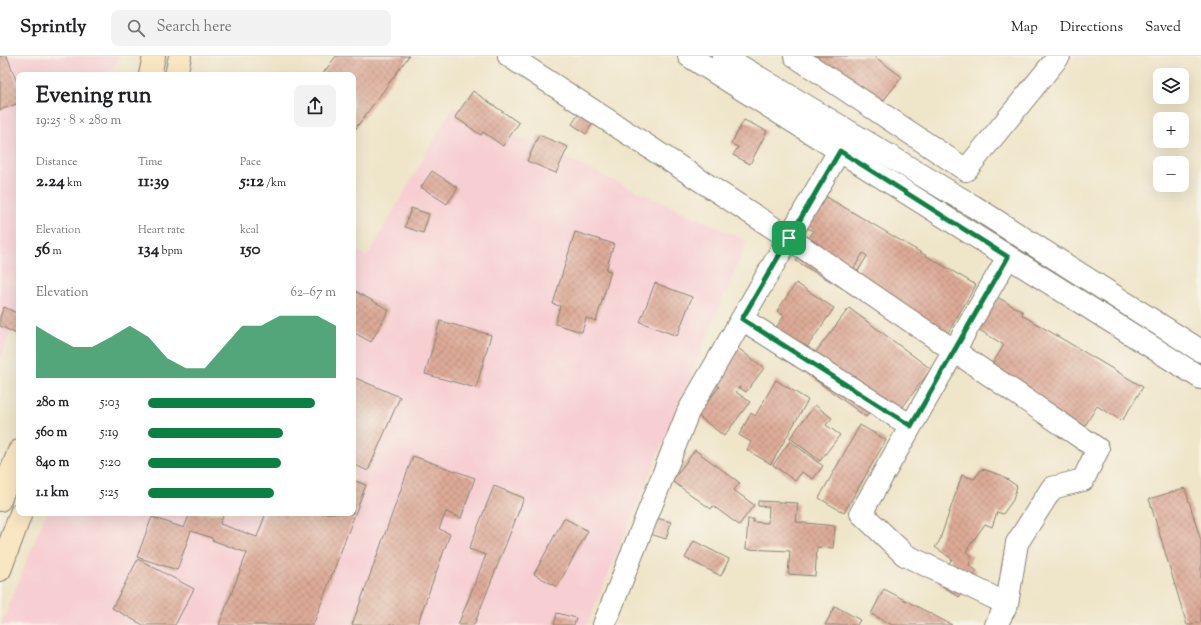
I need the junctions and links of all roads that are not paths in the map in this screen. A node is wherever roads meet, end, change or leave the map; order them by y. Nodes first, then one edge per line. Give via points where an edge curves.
1 (154, 56) edge
2 (180, 56) edge
3 (509, 56) edge
4 (689, 56) edge
5 (723, 56) edge
6 (795, 56) edge
7 (1059, 56) edge
8 (151, 72) edge
9 (177, 72) edge
10 (840, 151) junction
11 (966, 170) junction
12 (950, 192) junction
13 (789, 238) junction
14 (1008, 257) junction
15 (742, 319) junction
16 (954, 351) junction
17 (1201, 351) edge
18 (1201, 378) edge
19 (911, 426) junction
20 (16, 459) edge
21 (0, 500) edge
22 (20, 516) edge
23 (0, 570) edge
24 (1007, 604) junction
25 (604, 625) edge
26 (996, 625) edge

1 - 8 main road
2 - 9 main road
3 - 13 street
4 - 10 street
5 - 12 street
6 - 11 street
7 - 11 street
10 - 13 street
10 - 14 street
11 - 12 street
12 - 17 street
13 - 15 street
13 - 16 street
14 - 16 street
14 - 18 street
15 - 19 street
15 - 25 street via 688,412
16 - 19 street
16 - 24 street via 1098,449 1083,480 1052,488 1017,543
19 - 24 street via 861,513 905,554
20 - 21 main road
22 - 23 main road
24 - 26 street

